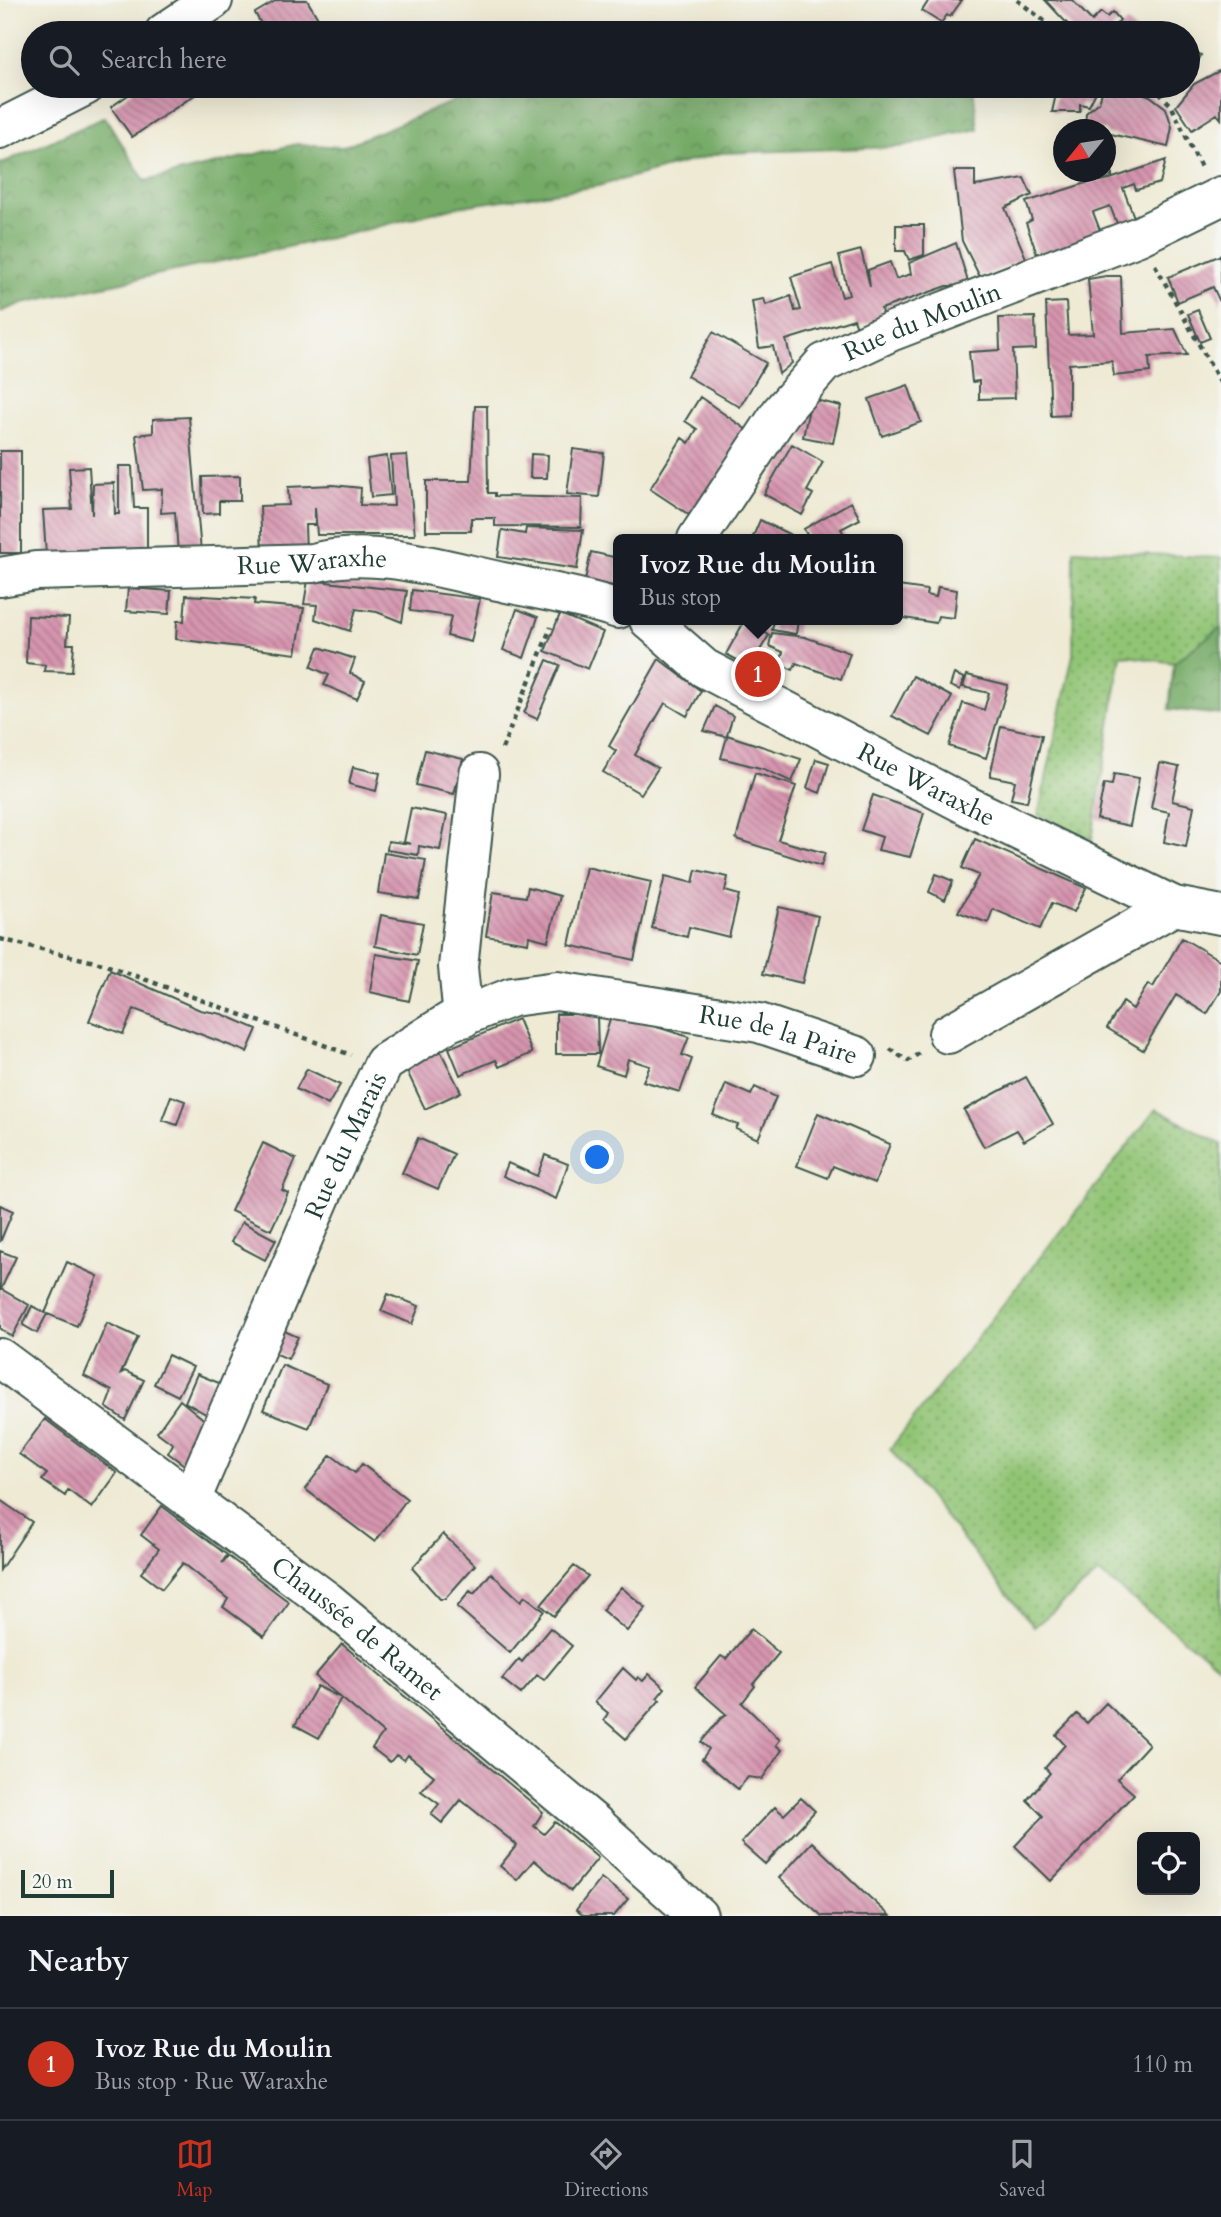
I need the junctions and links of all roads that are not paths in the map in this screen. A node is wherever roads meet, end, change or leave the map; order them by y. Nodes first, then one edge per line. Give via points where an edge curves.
1 (214, 0) edge
2 (182, 21) edge
3 (61, 98) edge
4 (0, 129) edge
5 (1219, 198) edge
6 (700, 534) edge
7 (0, 577) edge
8 (613, 608) edge
9 (655, 625) edge
10 (478, 774) road end
11 (1174, 906) junction
12 (1221, 915) edge
13 (463, 1018) junction
14 (948, 1034) road end
15 (857, 1056) road end
16 (0, 1358) edge
17 (191, 1500) junction
18 (698, 1916) edge

1 - 2 street
3 - 4 street
5 - 6 street, Rue du Moulin via 1139,236 890,332 824,363 781,412
7 - 8 street, Rue Waraxhe via 36,571 313,563 337,556 399,562 562,593
9 - 11 street, Rue Waraxhe via 704,668 730,683
10 - 13 street via 458,967
11 - 12 street, Rue Waraxhe
11 - 14 street
13 - 15 street, Rue de la Paire via 512,997 557,991 759,1023
13 - 17 street, Rue du Marais via 449,1022 382,1066 331,1173
16 - 17 street, Chaussée de Ramet
17 - 18 street, Chaussée de Ramet via 348,1618

